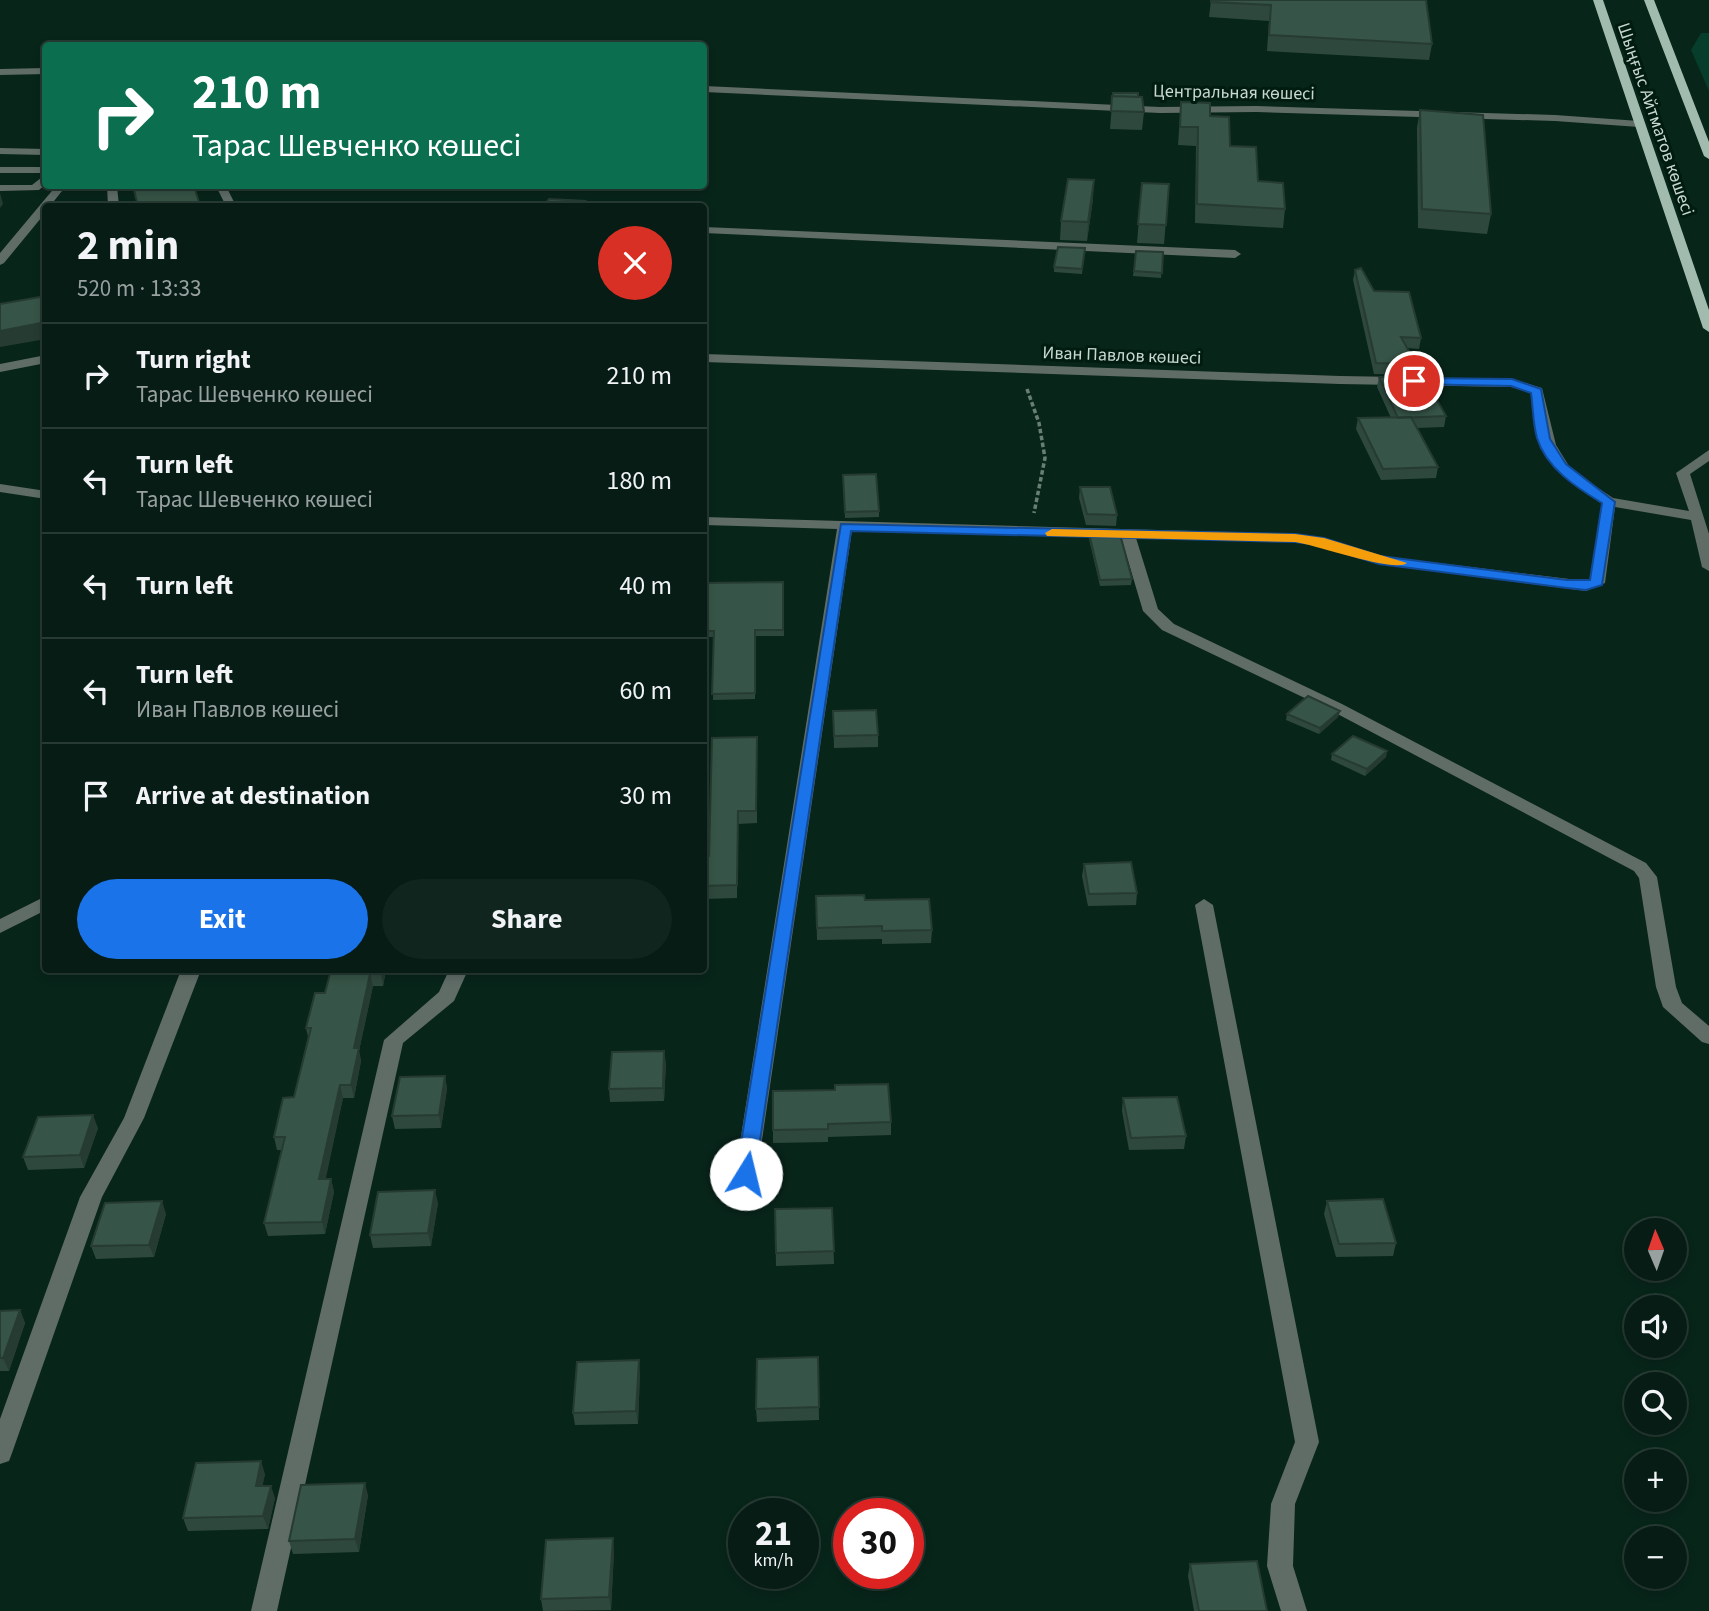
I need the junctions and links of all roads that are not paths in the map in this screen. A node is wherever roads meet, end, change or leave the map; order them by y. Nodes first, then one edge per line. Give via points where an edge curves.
1 (1598, 0) edge
2 (1650, 0) edge
3 (42, 71) edge
4 (0, 72) edge
5 (707, 89) edge
6 (1639, 124) junction
7 (0, 151) edge
8 (42, 152) edge
9 (1709, 156) edge
10 (0, 170) edge
11 (42, 170) edge
12 (42, 181) edge
13 (0, 188) edge
14 (59, 189) edge
15 (47, 203) edge
16 (42, 209) edge
17 (707, 230) edge
18 (1235, 254) dead end
19 (0, 261) edge
20 (1709, 328) edge
21 (707, 358) edge
22 (42, 360) edge
23 (0, 368) edge
24 (1709, 454) edge
25 (0, 488) edge
26 (42, 494) edge
27 (1609, 502) junction
28 (1698, 517) junction
29 (707, 521) edge
30 (845, 527) junction
31 (1128, 535) junction
32 (1709, 567) edge
33 (42, 904) edge
34 (1205, 905) dead end
35 (0, 927) edge
36 (190, 973) edge
37 (456, 973) edge
38 (1709, 1037) edge
39 (746, 1174) dead end
40 (0, 1453) edge
41 (264, 1611) edge
42 (1294, 1611) edge

1 - 6 main road, Шыңғыс Айтматов көшесі
2 - 9 main road, Шыңғыс Айтматов көшесі
3 - 4 street
5 - 6 street, Центральная көшесі via 1160,110 1256,108
6 - 20 main road, Шыңғыс Айтматов көшесі
7 - 8 street
10 - 11 street
12 - 13 street via 35,188
14 - 15 street
16 - 19 street
17 - 18 street
21 - 27 street, Иван Павлов көшесі via 1512,383 1537,391 1543,439 1561,467
22 - 23 street
24 - 28 street via 1683,473
25 - 26 street
27 - 28 street
27 - 31 street via 1597,583 1586,586 1379,560 1307,540
28 - 32 street
29 - 30 street
30 - 31 street
30 - 39 street
31 - 38 street via 1151,611 1168,627 1336,707 1640,867 1648,877 1673,1007
33 - 35 street
34 - 42 street via 1307,1442 1283,1504 1280,1566
36 - 40 street via 134,1118 91,1197
37 - 41 street via 447,996 394,1041

